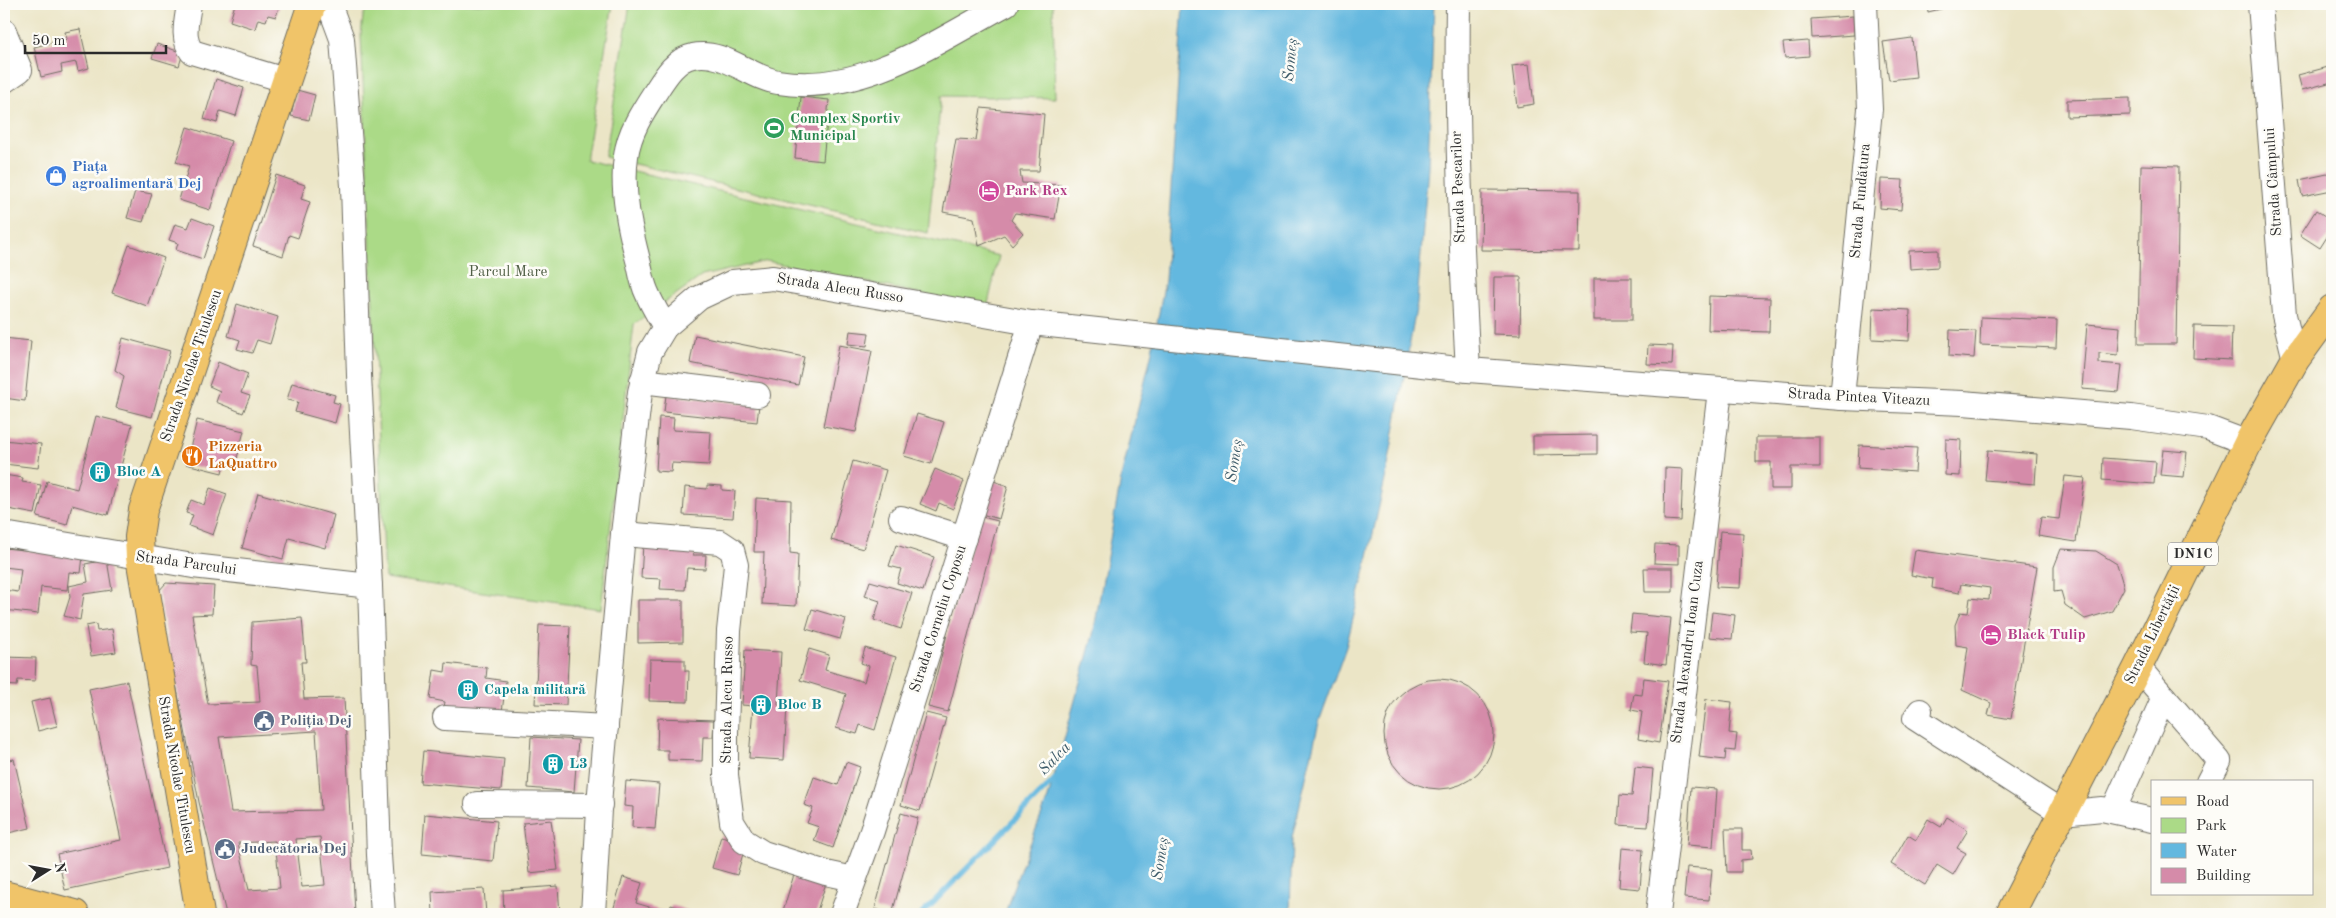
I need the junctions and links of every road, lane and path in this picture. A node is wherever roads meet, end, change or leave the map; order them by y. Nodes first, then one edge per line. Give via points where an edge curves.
1 (189, 4) edge
2 (312, 4) edge
3 (330, 4) edge
4 (1006, 4) edge
5 (1458, 4) edge
6 (1865, 4) edge
7 (2260, 4) edge
8 (4, 31) edge
9 (4, 81) edge
10 (288, 81) junction
11 (2332, 309) edge
12 (1030, 322) junction
13 (665, 327) junction
14 (1088, 329) joint
15 (2295, 360) junction
16 (1457, 369) junction
17 (642, 381) junction
18 (1720, 390) junction
19 (758, 395) dead end
20 (1842, 398) junction
21 (2248, 442) junction
22 (901, 518) dead end
23 (4, 534) edge
24 (623, 534) junction
25 (964, 538) junction
26 (140, 557) junction
27 (370, 586) junction
28 (2138, 667) junction
29 (2164, 697) junction
30 (1918, 714) dead end
31 (445, 718) dead end
32 (606, 727) junction
33 (2209, 780) edge
34 (478, 804) dead end
35 (600, 805) junction
36 (2113, 811) junction
37 (2062, 813) junction
38 (2151, 820) edge
39 (854, 879) junction
40 (4, 895) edge
41 (75, 914) edge
42 (200, 914) edge
43 (383, 914) edge
44 (593, 914) edge
45 (842, 914) edge
46 (1658, 914) edge
47 (2010, 914) edge

1 - 10 street via 185,37 192,52
2 - 10 main road, Strada Nicolae Titulescu
3 - 27 street via 342,39 345,66
4 - 13 street via 886,67 826,84 798,86 770,81 706,54 678,63 635,125 626,155 629,228 646,292
5 - 16 street, Strada Pescarilor via 1461,252
6 - 20 street, Strada Fundătura via 1870,109
7 - 15 street, Strada Câmpului via 2284,315
8 - 9 street via 20,70
10 - 26 main road, Strada Nicolae Titulescu via 144,510 139,537
11 - 15 main road, Strada Libertății / DN1C
12 - 13 street, Strada Alecu Russo via 773,278 733,282 699,298
12 - 14 street, Strada Alecu Russo
12 - 25 street, Strada Corneliu Coposu
13 - 17 street, Strada Alecu Russo via 650,352
14 - 16 street, Strada Pintea Viteazu
15 - 21 main road, Strada Libertății / DN1C
16 - 18 street, Strada Pintea Viteazu
17 - 19 street
17 - 24 street, Strada Alecu Russo
18 - 20 street, Strada Pintea Viteazu
18 - 46 street, Strada Alexandru Ioan Cuza
20 - 21 street, Strada Pintea Viteazu via 1963,403 2131,417 2208,428
21 - 28 main road, Strada Libertății / DN1C
22 - 25 street
23 - 26 street, Strada Parcului
24 - 32 street, Strada Alecu Russo
24 - 39 street, Strada Alecu Russo via 720,542 732,550 736,565 729,631 726,775 732,822 744,841 763,853
25 - 39 street, Strada Corneliu Coposu
26 - 27 street, Strada Parcului
26 - 42 main road, Strada Nicolae Titulescu
27 - 43 street
28 - 29 street
28 - 37 main road, Strada Libertății / DN1C
29 - 33 street via 2219,761
29 - 36 street
30 - 37 street via 2013,774
31 - 32 street
32 - 35 street, Strada Alecu Russo
34 - 35 street
35 - 44 street, Strada Alecu Russo
36 - 37 street
36 - 38 street
37 - 47 main road, Strada Libertății / DN1C
39 - 45 street, Strada Corneliu Coposu
40 - 41 main road

